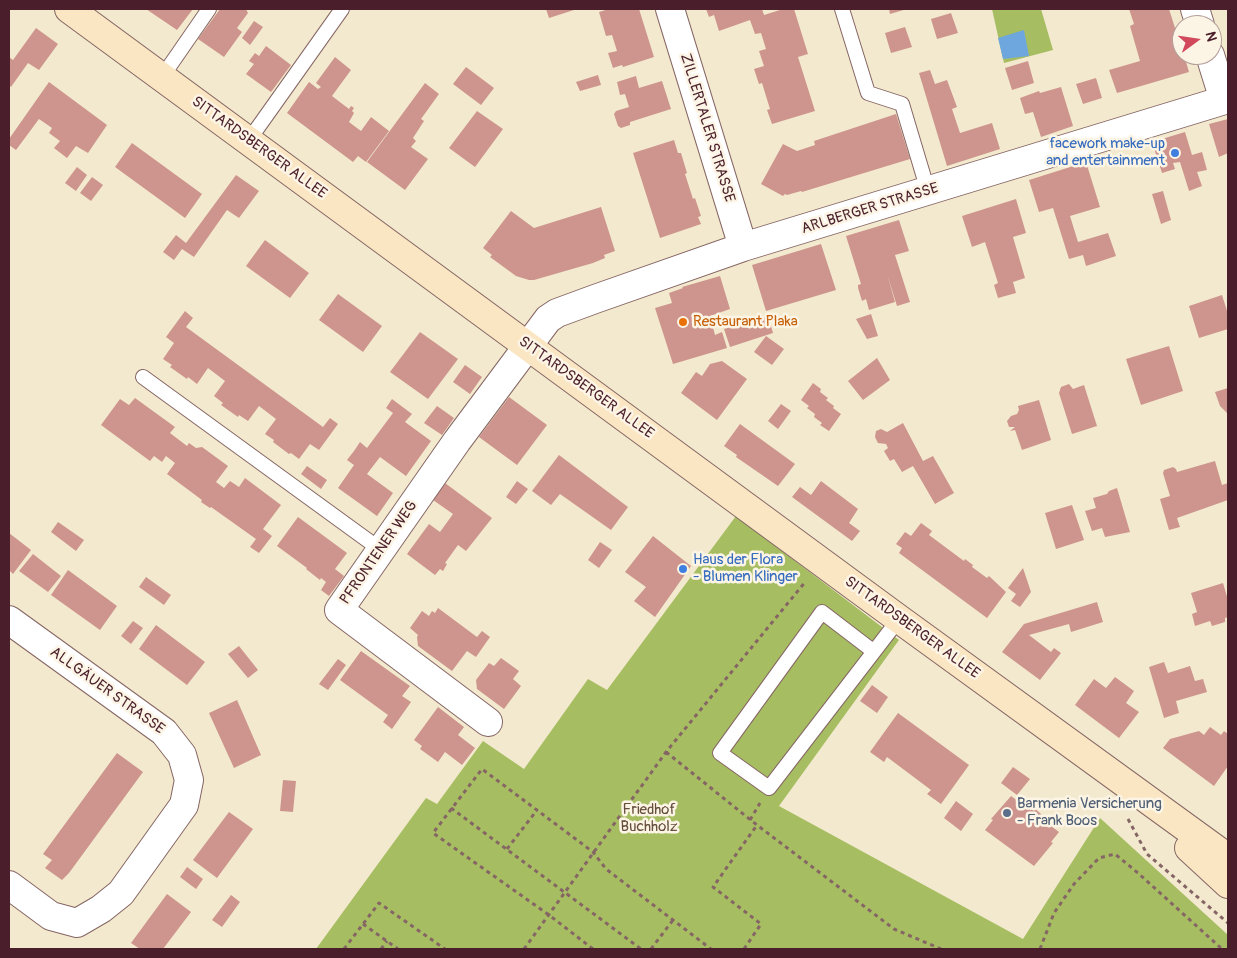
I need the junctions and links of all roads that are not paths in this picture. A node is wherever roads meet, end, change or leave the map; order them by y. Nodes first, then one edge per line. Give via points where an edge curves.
1 (69, 9) edge
2 (209, 9) edge
3 (342, 9) edge
4 (670, 9) edge
5 (842, 9) edge
6 (1214, 65) edge
7 (162, 77) junction
8 (1226, 100) edge
9 (249, 140) junction
10 (928, 191) junction
11 (744, 247) junction
12 (528, 345) junction
13 (142, 377) dead end
14 (381, 550) junction
15 (899, 619) junction
16 (9, 620) edge
17 (873, 651) junction
18 (488, 722) dead end
19 (1102, 767) junction
20 (1228, 858) edge
21 (1228, 884) edge
22 (9, 886) edge

1 - 7 main road, SITTARDSBERGER ALLEE
2 - 7 lane
3 - 9 lane
4 - 11 street, ZILLERTALER STRASSE
5 - 10 lane via 868,93 902,104
6 - 8 street
7 - 9 main road, SITTARDSBERGER ALLEE
8 - 10 street, ARLBERGER STRASSE
9 - 12 main road, SITTARDSBERGER ALLEE
10 - 11 street, ARLBERGER STRASSE
11 - 12 street, ARLBERGER STRASSE via 557,313 548,319
12 - 14 street, PFRONTENER WEG
12 - 15 main road, SITTARDSBERGER ALLEE
13 - 14 lane
14 - 18 street, PFRONTENER WEG via 339,610
15 - 17 lane
15 - 19 main road, SITTARDSBERGER ALLEE
16 - 22 street, ALLGÄUER STRASSE via 164,732 182,754 189,780 184,805 121,893 101,909 77,923 51,916
17 - 17 lane via 769,788 720,753 822,612
19 - 20 main road, SITTARDSBERGER ALLEE
19 - 21 main road, SITTARDSBERGER ALLEE

